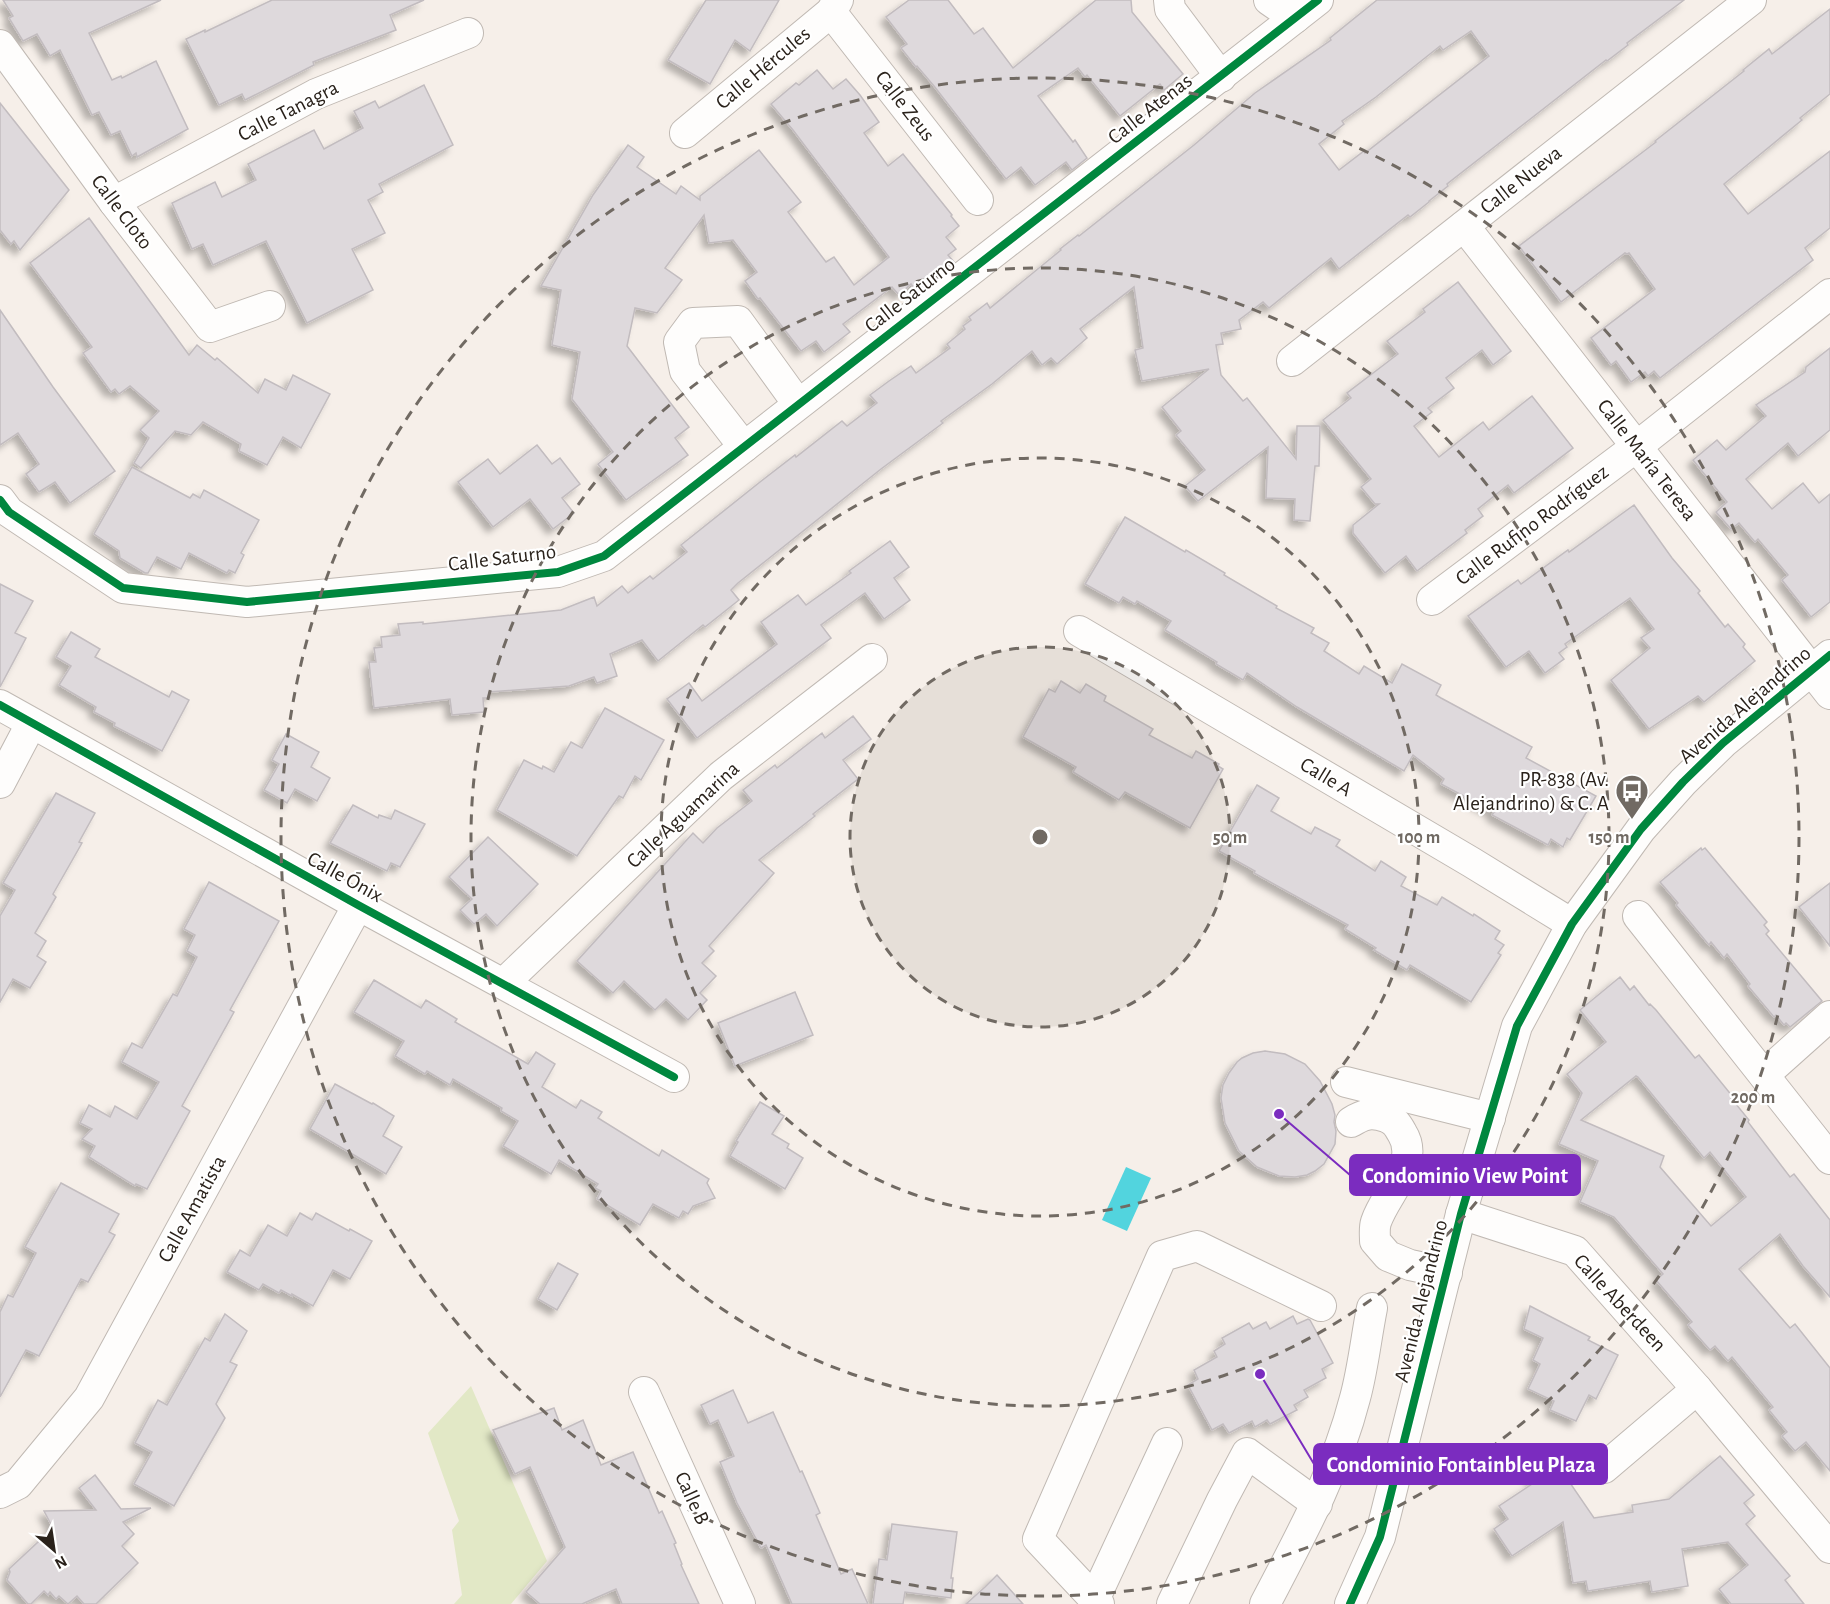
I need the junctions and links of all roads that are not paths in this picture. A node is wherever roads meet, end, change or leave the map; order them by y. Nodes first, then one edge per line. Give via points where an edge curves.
1 (1169, 0) edge
2 (1269, 0) edge
3 (1318, 0) edge
4 (1751, 0) edge
5 (834, 6) edge
6 (1295, 18) junction
7 (468, 33) dead end
8 (0, 45) edge
9 (1221, 77) junction
10 (685, 133) dead end
11 (978, 200) dead end
12 (114, 202) junction
13 (1464, 226) junction
14 (1004, 237) joint
15 (1830, 294) edge
16 (270, 306) dead end
17 (1292, 361) dead end
18 (798, 404) junction
19 (744, 447) junction
20 (1636, 447) junction
21 (0, 500) edge
22 (1432, 600) dead end
23 (1079, 631) dead end
24 (872, 659) dead end
25 (1821, 663) edge
26 (1830, 694) edge
27 (0, 705) edge
28 (31, 724) junction
29 (0, 783) edge
30 (358, 905) junction
31 (1638, 916) dead end
32 (1572, 924) junction
33 (504, 983) junction
34 (1830, 1016) edge
35 (1764, 1075) junction
36 (674, 1077) dead end
37 (1346, 1082) dead end
38 (1490, 1118) junction
39 (1351, 1122) dead end
40 (1830, 1159) edge
41 (1461, 1214) junction
42 (1447, 1273) junction
43 (1321, 1306) dead end
44 (1372, 1308) dead end
45 (1697, 1389) junction
46 (644, 1392) dead end
47 (1167, 1443) dead end
48 (1604, 1468) dead end
49 (0, 1492) edge
50 (1317, 1504) junction
51 (1830, 1548) edge
52 (1096, 1602) edge
53 (740, 1604) edge
54 (1172, 1604) edge
55 (1265, 1604) edge
56 (1350, 1604) edge

1 - 9 street via 1170,9
2 - 6 street
3 - 6 street, Calle Atenas
4 - 13 street, Calle Nueva
5 - 10 street, Calle Hércules
5 - 11 street, Calle Zeus
6 - 9 street, Calle Atenas
7 - 12 street, Calle Tanagra via 316,94
8 - 12 street, Calle Cloto
9 - 14 street, Calle Atenas
12 - 16 street, Calle Cloto via 210,327
13 - 17 street, Calle Nueva
13 - 20 street, Calle María Teresa
14 - 18 street, Calle Saturno
15 - 20 street, Calle Rufino Rodríguez
18 - 19 street, Calle Saturno
18 - 19 street via 738,321 693,323 679,342 685,371
19 - 21 street, Calle Saturno via 604,556 558,572 248,602 123,588 9,513
20 - 22 street, Calle Rufino Rodríguez
20 - 25 street, Calle María Teresa
23 - 32 street, Calle A
24 - 33 street, Calle Aguamarina via 721,776
25 - 26 street, Calle María Teresa
25 - 32 street, Avenida Alejandrino via 1683,782 1641,829
27 - 28 street, Calle Ónix
28 - 29 street
28 - 30 street, Calle Ónix
30 - 33 street, Calle Ónix
30 - 49 street, Calle Amatista via 89,1398 18,1484
31 - 35 street
32 - 38 street, Avenida Alejandrino via 1517,1026
33 - 36 street, Calle Ónix
34 - 35 street
35 - 40 street
37 - 38 street
38 - 41 street, Avenida Alejandrino
39 - 42 street via 1363,1114 1378,1114 1395,1121 1406,1139 1407,1157 1375,1224 1375,1241 1388,1256
41 - 42 street, Avenida Alejandrino
41 - 45 street, Calle Aberdeen via 1575,1251
42 - 56 street, Avenida Alejandrino via 1380,1537
43 - 52 street via 1197,1246 1162,1256 1038,1539
44 - 50 street via 1355,1398
45 - 48 street
45 - 51 street, Calle Aberdeen
46 - 53 street, Calle B
47 - 52 street
50 - 54 street via 1247,1453
50 - 55 street

